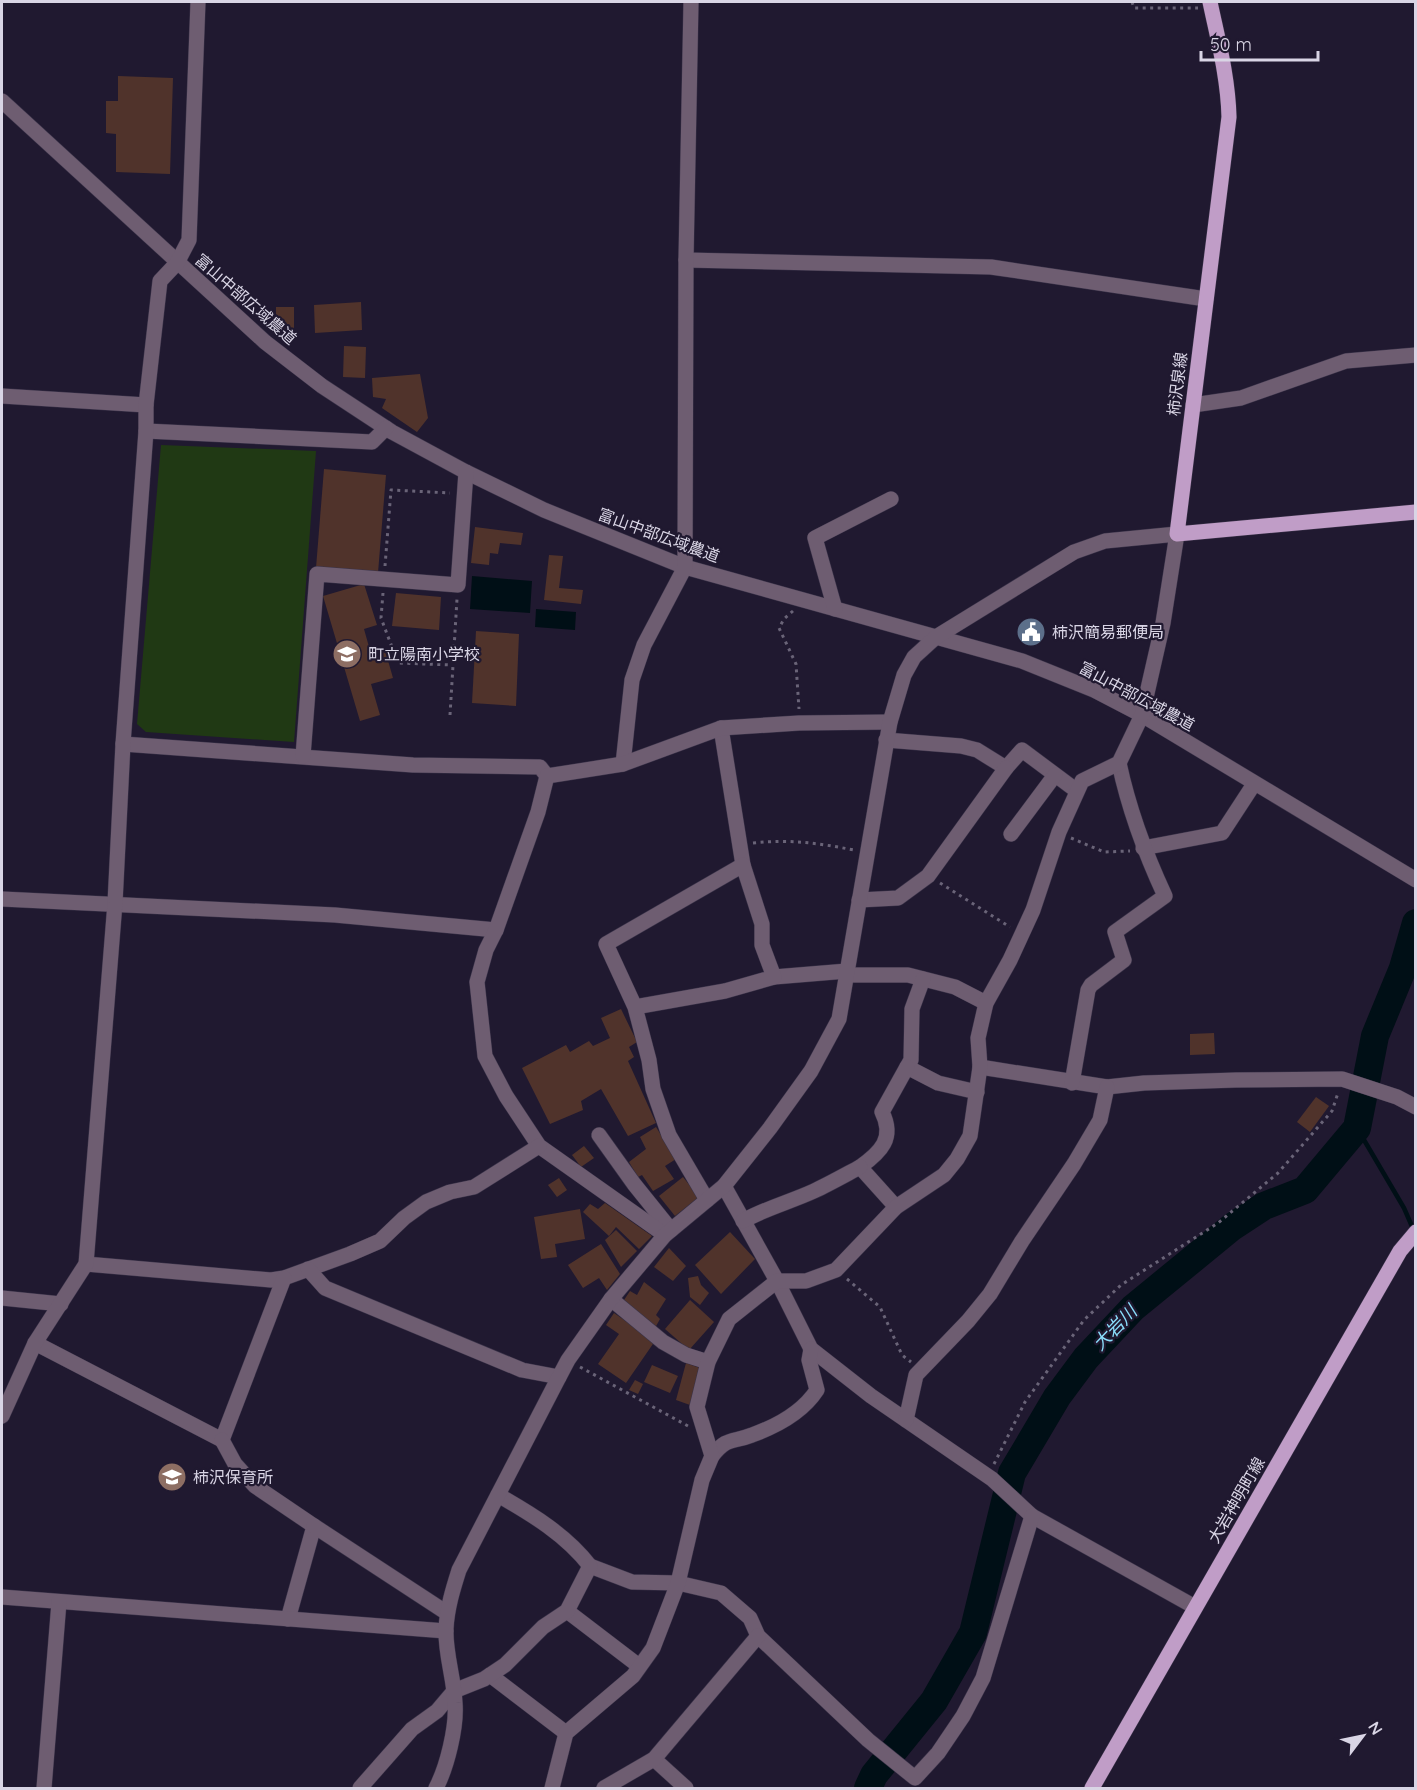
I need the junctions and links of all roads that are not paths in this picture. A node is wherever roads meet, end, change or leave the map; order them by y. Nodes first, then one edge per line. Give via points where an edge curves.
1 (198, 2) edge
2 (691, 2) edge
3 (1211, 5) edge
4 (2, 101) edge
5 (686, 260) junction
6 (177, 263) junction
7 (1206, 299) junction
8 (1416, 356) edge
9 (2, 396) edge
10 (146, 405) junction
11 (1193, 405) junction
12 (386, 428) junction
13 (146, 431) junction
14 (466, 472) junction
15 (891, 499) dead end
16 (1416, 512) edge
17 (1178, 534) junction
18 (685, 567) junction
19 (835, 609) junction
20 (936, 637) junction
21 (1142, 716) junction
22 (890, 722) junction
23 (721, 728) junction
24 (886, 740) junction
25 (123, 744) junction
26 (303, 756) junction
27 (1119, 763) junction
28 (623, 764) junction
29 (1006, 768) junction
30 (1055, 775) junction
31 (547, 776) junction
32 (1254, 784) junction
33 (1077, 791) junction
34 (1011, 834) dead end
35 (1143, 848) junction
36 (743, 866) junction
37 (1416, 880) edge
38 (2, 899) edge
39 (859, 900) junction
40 (115, 903) junction
41 (496, 930) junction
42 (847, 973) junction
43 (774, 977) junction
44 (923, 979) junction
45 (986, 1003) junction
46 (635, 1007) junction
47 (907, 1067) junction
48 (980, 1067) junction
49 (1072, 1083) junction
50 (1107, 1088) junction
51 (977, 1092) junction
52 (1416, 1107) edge
53 (599, 1135) dead end
54 (539, 1146) junction
55 (860, 1167) junction
56 (724, 1186) junction
57 (707, 1200) junction
58 (896, 1207) junction
59 (743, 1221) junction
60 (668, 1232) junction
61 (1416, 1232) edge
62 (86, 1264) junction
63 (308, 1269) junction
64 (284, 1278) junction
65 (777, 1281) junction
66 (2, 1298) edge
67 (611, 1299) junction
68 (62, 1304) junction
69 (35, 1343) junction
70 (811, 1349) junction
71 (708, 1362) junction
72 (559, 1377) junction
73 (2, 1416) edge
74 (906, 1420) junction
75 (222, 1440) junction
76 (712, 1456) junction
77 (498, 1496) junction
78 (1032, 1516) junction
79 (314, 1526) junction
80 (590, 1566) junction
81 (678, 1583) junction
82 (2, 1598) edge
83 (59, 1602) junction
84 (1195, 1607) junction
85 (567, 1611) junction
86 (447, 1613) junction
87 (288, 1619) junction
88 (446, 1631) junction
89 (758, 1636) junction
90 (639, 1666) junction
91 (490, 1676) junction
92 (454, 1691) junction
93 (566, 1733) junction
94 (654, 1759) junction
95 (557, 1786) edge
96 (44, 1788) edge
97 (360, 1788) edge
98 (436, 1788) edge
99 (604, 1788) edge
100 (686, 1788) edge
101 (1092, 1788) edge

1 - 6 street via 189,240
2 - 5 street
3 - 7 main road, 柿沢泉線 via 1228,90 1228,117
4 - 6 street, 富山中部広域農道
5 - 7 street via 990,267
5 - 18 street
6 - 10 street via 160,281
6 - 12 street, 富山中部広域農道 via 265,342
7 - 11 main road, 柿沢泉線
8 - 11 street via 1346,361 1241,399
9 - 10 street
10 - 13 street
11 - 17 main road, 柿沢泉線
12 - 13 street via 372,442
12 - 14 street, 富山中部広域農道
13 - 25 street
14 - 18 street, 富山中部広域農道 via 544,510
14 - 26 street via 458,585 317,574
15 - 19 street via 815,538
16 - 17 main road
17 - 20 street via 1105,541 1074,552
17 - 21 street
18 - 19 street, 富山中部広域農道
18 - 28 street via 644,645 632,680
19 - 20 street, 富山中部広域農道
20 - 21 street, 富山中部広域農道 via 1022,661 1095,690
20 - 22 street via 914,657 904,675
21 - 27 street
21 - 32 street, 富山中部広域農道
22 - 23 street
22 - 24 street
23 - 28 street
23 - 36 street
24 - 29 street via 961,746 977,750
24 - 39 street
25 - 26 street
25 - 40 street
26 - 31 street via 413,765 540,767
27 - 33 street via 1082,781
27 - 35 street
28 - 31 street
29 - 30 street via 1022,750
29 - 39 street via 928,876 898,898
30 - 33 street
30 - 34 street
31 - 41 street
32 - 35 street via 1222,832
32 - 37 street, 富山中部広域農道
33 - 45 street via 1034,910
35 - 49 street via 1164,896 1115,932 1124,960 1088,990
36 - 43 street
36 - 46 street via 606,944
38 - 40 street
39 - 42 street
40 - 41 street via 335,915
40 - 62 street
41 - 54 street via 477,982 484,1056
42 - 43 street
42 - 44 street
42 - 56 street via 838,1019 812,1071
43 - 46 street via 725,991
44 - 45 street via 956,987
44 - 47 street via 912,1009 911,1060
45 - 48 street via 978,1038
46 - 57 street via 653,1089 669,1135
47 - 51 street via 938,1083
47 - 55 street via 882,1112 887,1123 884,1144
48 - 49 street
48 - 51 street
49 - 50 street
50 - 52 street via 1144,1083 1342,1079
50 - 74 street via 1095,1129 990,1294 916,1375
51 - 58 street via 970,1136 957,1159 944,1175
53 - 60 street
54 - 60 street
54 - 63 street via 474,1187 426,1202 380,1240
55 - 58 street
55 - 59 street
56 - 57 street
56 - 59 street
57 - 60 street
58 - 65 street via 836,1270 806,1281
59 - 65 street
60 - 67 street
61 - 84 main road, 大岩神明町線 via 1400,1251
62 - 64 street
62 - 68 street
63 - 64 street
63 - 72 street via 325,1288 336,1293 522,1370
64 - 75 street
65 - 70 street
65 - 71 street via 729,1319
66 - 68 street
67 - 71 street via 663,1342
67 - 72 street
68 - 69 street
69 - 73 street
69 - 75 street
70 - 74 street
70 - 76 street via 809,1360 817,1390 812,1398 798,1412 767,1430 732,1439
71 - 76 street via 697,1407
72 - 77 street
74 - 78 street via 990,1478
75 - 79 street via 235,1464 255,1486
76 - 81 street via 702,1480
77 - 80 street via 539,1519 577,1549
77 - 86 street via 459,1570
78 - 84 street
78 - 89 street via 983,1678 944,1744 915,1778 868,1740
79 - 86 street
79 - 87 street
80 - 81 street via 632,1582
80 - 85 street
81 - 89 street via 721,1593 750,1618
81 - 90 street via 653,1648
82 - 83 street
83 - 87 street
83 - 96 street
84 - 101 main road, 大岩神明町線
85 - 90 street
85 - 91 street via 543,1627
86 - 88 street
87 - 88 street
88 - 92 street
89 - 94 street
90 - 93 street via 633,1676
91 - 92 street
91 - 93 street
92 - 97 street via 437,1711 412,1729
92 - 98 street via 453,1731
93 - 95 street
94 - 99 street
94 - 100 street

